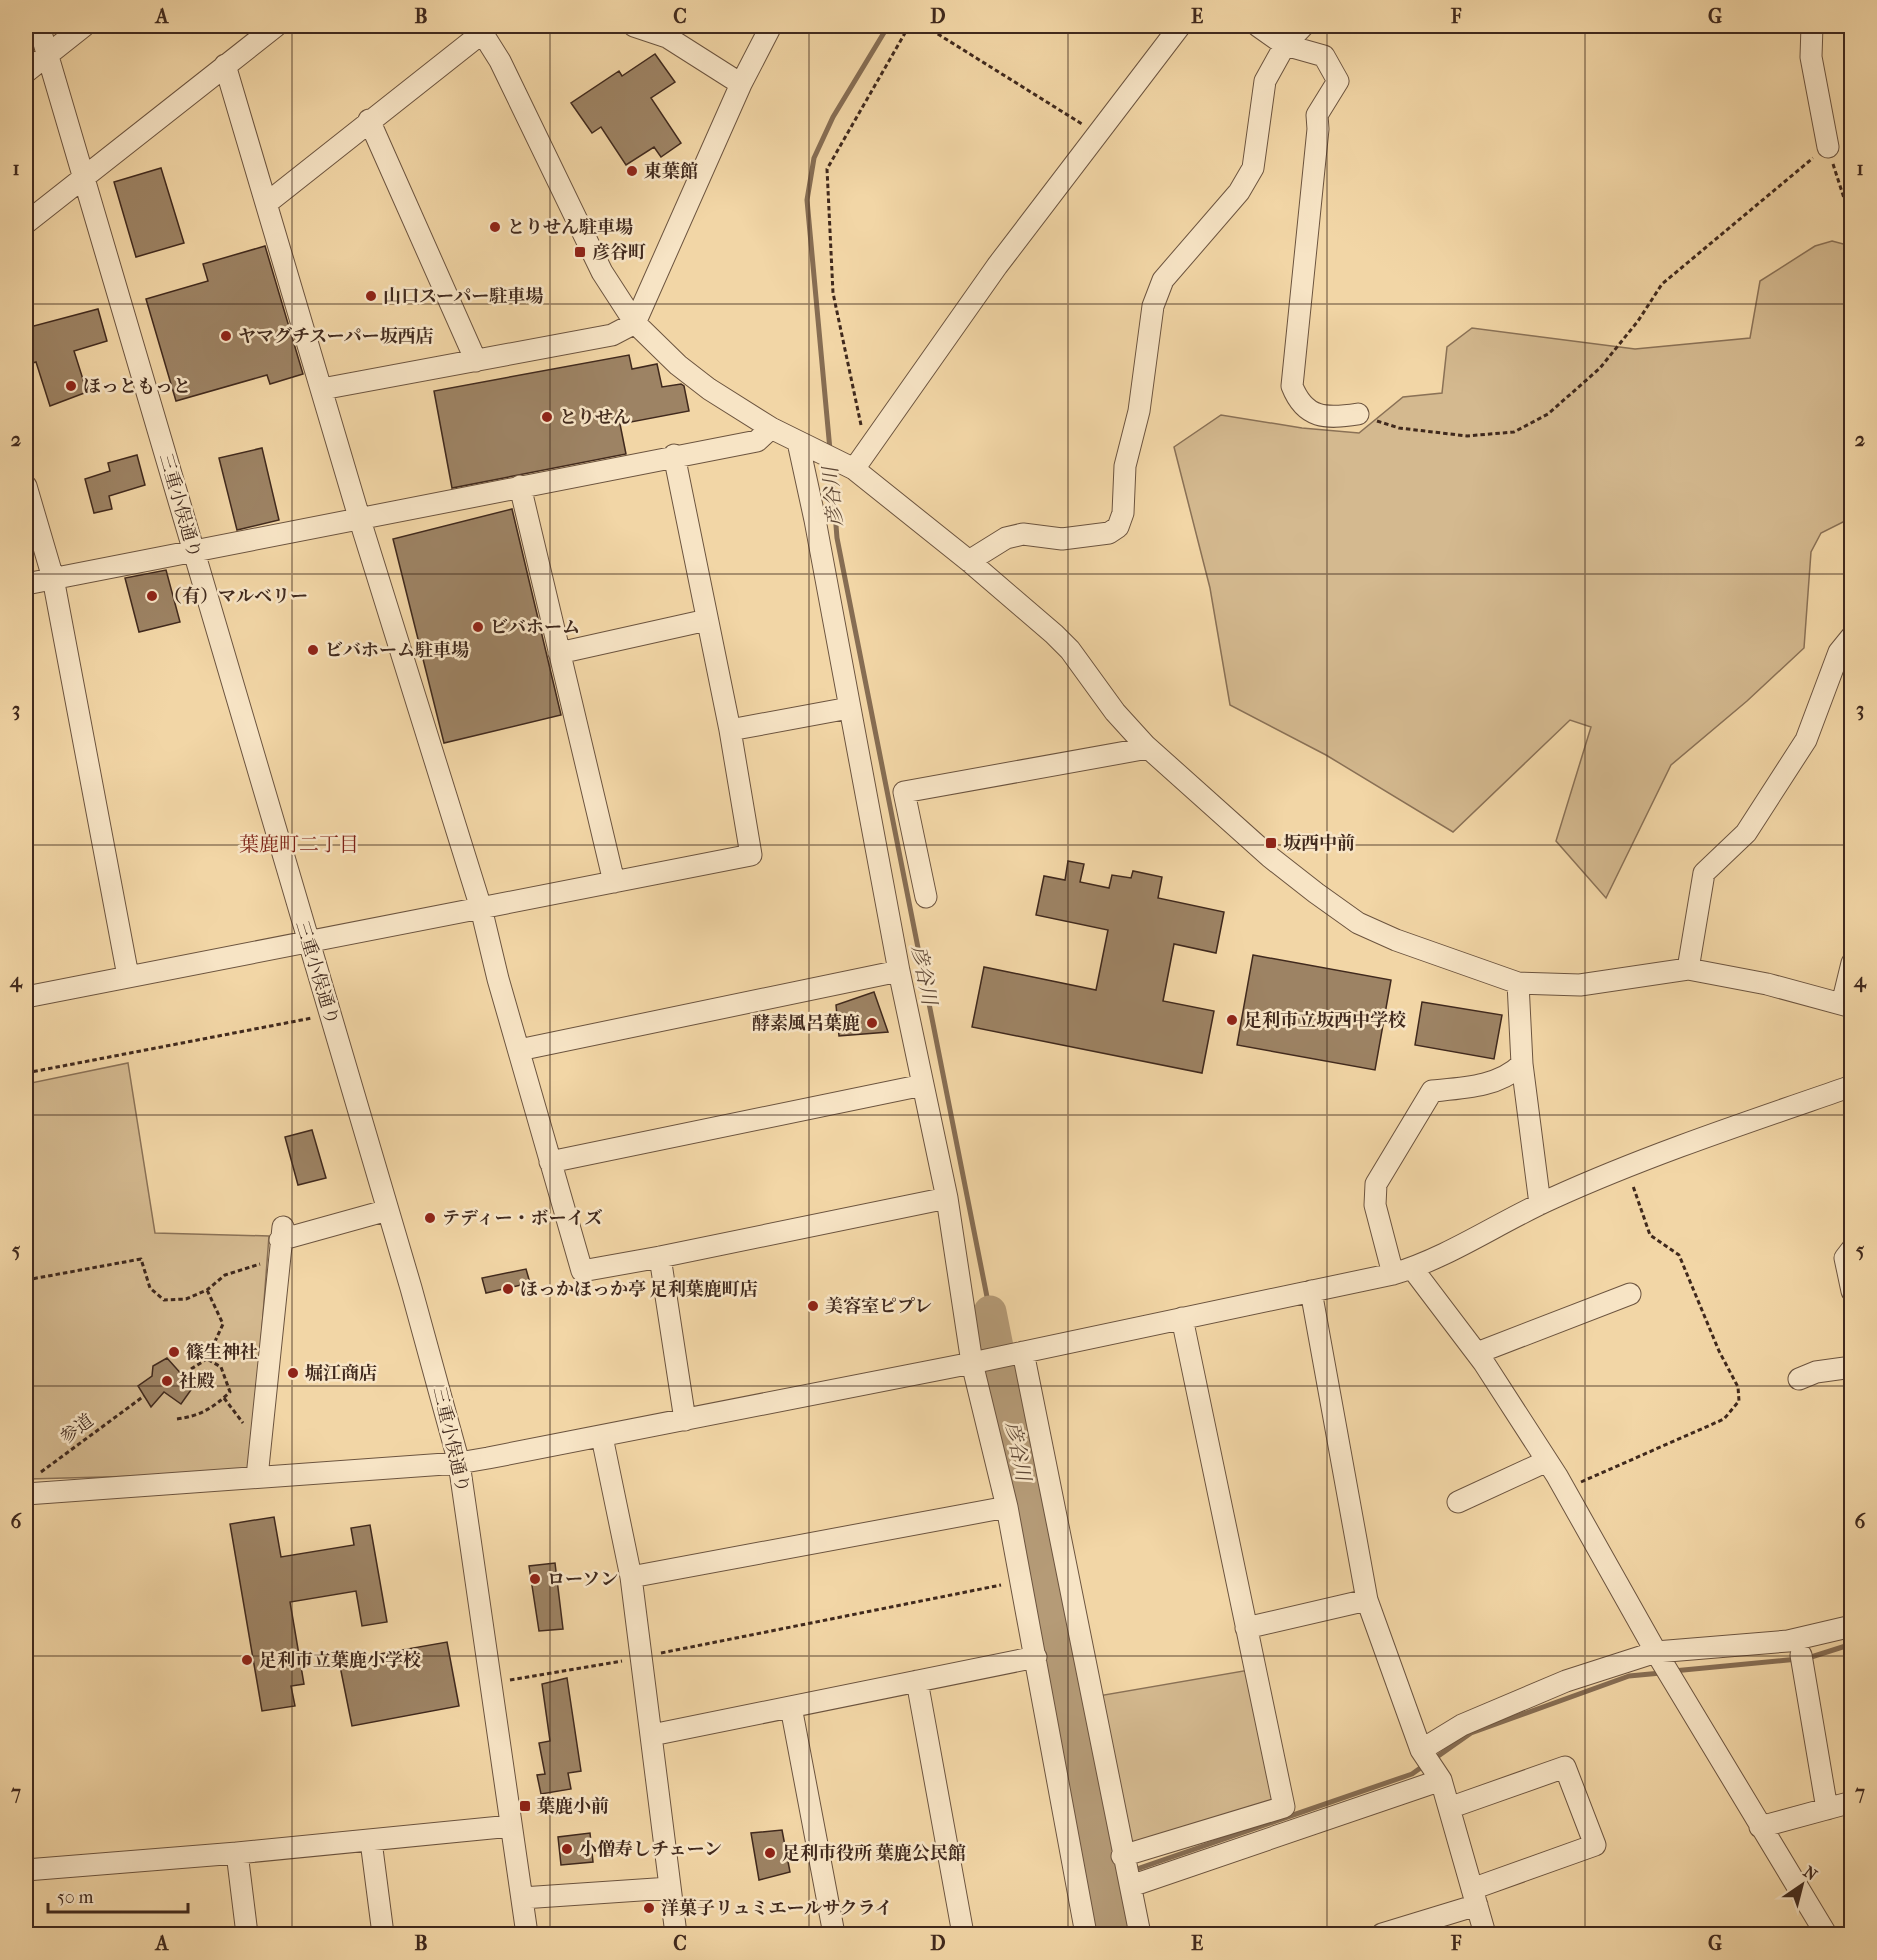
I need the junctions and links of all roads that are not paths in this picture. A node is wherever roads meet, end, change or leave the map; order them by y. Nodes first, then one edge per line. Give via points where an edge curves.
1 (39, 26) edge
2 (84, 26) edge
3 (276, 26) edge
4 (634, 26) edge
5 (771, 26) edge
6 (1180, 26) edge
7 (1257, 26) edge
8 (1303, 26) edge
9 (1812, 26) edge
10 (480, 29) edge
11 (1285, 45) junction
12 (48, 55) junction
13 (225, 65) junction
14 (26, 72) edge
15 (741, 84) junction
16 (369, 120) junction
17 (1827, 147) road end
18 (86, 176) junction
19 (267, 203) junction
20 (26, 223) edge
21 (635, 323) junction
22 (476, 361) junction
23 (322, 389) junction
24 (1358, 414) road end
25 (771, 428) junction
26 (805, 446) junction
27 (674, 455) junction
28 (850, 466) junction
29 (26, 486) edge
30 (520, 486) junction
31 (359, 517) junction
32 (193, 553) junction
33 (969, 561) junction
34 (53, 578) junction
35 (26, 584) edge
36 (707, 620) junction
37 (1851, 636) edge
38 (560, 653) junction
39 (849, 708) junction
40 (730, 730) junction
41 (1148, 748) junction
42 (614, 882) junction
43 (926, 897) dead end
44 (481, 908) junction
45 (308, 942) junction
46 (1851, 963) edge
47 (1688, 969) junction
48 (899, 971) junction
49 (128, 976) junction
50 (1518, 983) junction
51 (26, 997) edge
52 (1847, 1006) edge
53 (519, 1050) junction
54 (1522, 1064) junction
55 (923, 1085) junction
56 (1851, 1086) edge
57 (550, 1162) junction
58 (947, 1198) junction
59 (1540, 1204) junction
60 (388, 1210) junction
61 (1851, 1249) edge
62 (660, 1257) junction
63 (1402, 1271) junction
64 (1311, 1291) junction
65 (1851, 1291) edge
66 (1630, 1294) dead end
67 (1182, 1318) junction
68 (1016, 1353) junction
69 (1477, 1353) junction
70 (977, 1362) junction
71 (1851, 1367) edge
72 (1799, 1379) dead end
73 (685, 1420) junction
74 (602, 1437) junction
75 (1547, 1461) junction
76 (459, 1463) junction
77 (257, 1478) junction
78 (31, 1485) edge
79 (1458, 1502) dead end
80 (1007, 1507) junction
81 (631, 1577) junction
82 (1367, 1600) junction
83 (1851, 1626) edge
84 (1246, 1628) junction
85 (1656, 1652) junction
86 (1801, 1655) dead end
87 (1036, 1657) junction
88 (917, 1681) junction
89 (791, 1707) junction
90 (652, 1735) junction
91 (1420, 1750) junction
92 (1441, 1780) junction
93 (1851, 1802) edge
94 (1449, 1808) junction
95 (1827, 1809) junction
96 (512, 1826) junction
97 (1760, 1827) junction
98 (371, 1841) junction
99 (237, 1853) junction
100 (1122, 1856) junction
101 (26, 1870) edge
102 (1131, 1886) junction
103 (670, 1888) junction
104 (1475, 1897) junction
105 (522, 1898) junction
106 (247, 1935) edge
107 (382, 1935) edge
108 (527, 1935) edge
109 (676, 1935) edge
110 (834, 1935) edge
111 (963, 1935) edge
112 (1086, 1935) edge
113 (1140, 1935) edge
114 (1382, 1935) edge
115 (1485, 1935) edge
116 (1826, 1935) edge

1 - 12 street, 三重小俣通り
2 - 12 street
3 - 13 street
4 - 15 street via 667,37
5 - 15 street
6 - 28 street via 997,266 866,450
7 - 11 street
8 - 11 street
9 - 17 street via 1811,57
10 - 16 street
10 - 21 street via 500,61 602,272
11 - 24 street via 1324,56 1338,81 1317,115 1292,386 1299,402 1312,413 1339,417
11 - 33 street via 1265,81 1253,168 1239,192 1163,280 1153,306 1118,527 1109,533 1062,539 1023,534 1006,538
12 - 14 street
12 - 18 street, 三重小俣通り
13 - 18 street
13 - 19 street
15 - 21 street
16 - 19 street
16 - 22 street
18 - 20 street
18 - 32 street, 三重小俣通り
19 - 23 street
21 - 22 street via 612,335
21 - 25 street via 709,389
22 - 23 street
23 - 31 street
25 - 26 street
25 - 27 street via 757,441
26 - 28 street
26 - 39 street
27 - 30 street
27 - 36 street
28 - 33 street
29 - 34 street
30 - 31 street
30 - 38 street
31 - 32 street
31 - 44 street
32 - 34 street
32 - 45 street, 三重小俣通り
33 - 41 street via 1070,650 1115,712
34 - 35 street
34 - 49 street
36 - 38 street
36 - 40 street
37 - 47 street via 1839,652 1806,740 1746,833 1704,873
38 - 42 street
39 - 40 street
39 - 48 street
40 - 42 street via 751,855
41 - 43 street via 904,792
41 - 50 street via 1270,857 1358,923
42 - 44 street
44 - 45 street
44 - 53 street
45 - 49 street
45 - 60 street, 三重小俣通り
46 - 52 street
47 - 50 street via 1580,985
47 - 52 street via 1767,984
48 - 53 street
48 - 55 street
49 - 51 street
50 - 54 street
53 - 57 street
54 - 59 street
54 - 63 street via 1511,1075 1470,1088 1432,1091 1376,1184 1375,1205
55 - 57 street
55 - 58 street
56 - 59 street via 1630,1164
57 - 62 street via 582,1270
58 - 62 street
58 - 70 street
59 - 63 street via 1428,1263
60 - 76 street, 三重小俣通り
60 - 77 street via 280,1241
61 - 65 street via 1845,1258
62 - 73 street
63 - 64 street
63 - 69 street
64 - 67 street
64 - 82 street
66 - 69 street
67 - 68 street
67 - 84 street
68 - 70 street
68 - 100 street
69 - 75 street
70 - 73 street
70 - 80 street
71 - 72 street
73 - 74 street
74 - 76 street
74 - 81 street
75 - 79 street
75 - 85 street
76 - 77 street
76 - 96 street, 三重小俣通り
77 - 78 street
80 - 81 street
80 - 87 street
81 - 90 street
82 - 84 street
82 - 91 street
83 - 85 street via 1788,1641
84 - 100 street via 1284,1808
85 - 91 street via 1545,1690 1462,1725
85 - 97 street
86 - 95 street
87 - 88 street
87 - 112 street
88 - 89 street
88 - 111 street
89 - 90 street
89 - 110 street
90 - 103 street
91 - 92 street
92 - 94 street
92 - 102 street
93 - 95 street
94 - 104 street
94 - 104 street via 1565,1767 1595,1845
95 - 97 street
96 - 98 street
96 - 105 street, 三重小俣通り
97 - 116 street
98 - 99 street
98 - 107 street
99 - 101 street
99 - 106 street
100 - 102 street
102 - 113 street
103 - 105 street
103 - 109 street
104 - 114 street
104 - 115 street
105 - 108 street, 三重小俣通り

